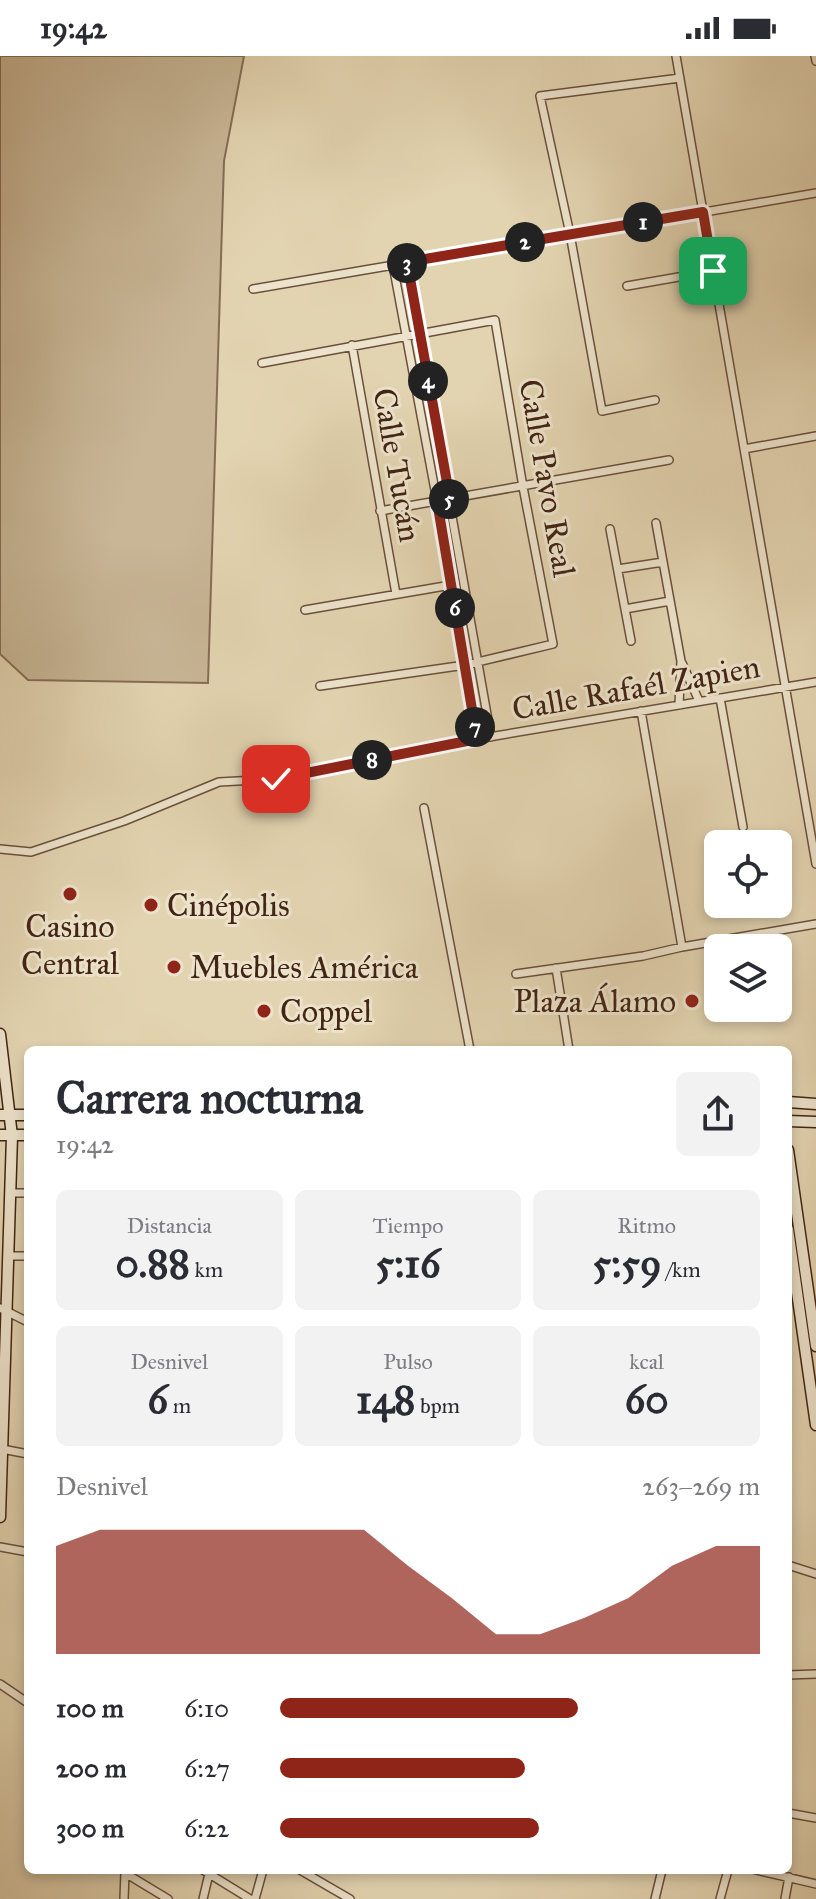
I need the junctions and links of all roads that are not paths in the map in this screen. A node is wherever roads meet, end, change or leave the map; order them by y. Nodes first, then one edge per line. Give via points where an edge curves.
1 (676, 56) edge
2 (680, 78) junction
3 (816, 193) edge
4 (703, 212) junction
5 (570, 234) junction
6 (407, 262) junction
7 (393, 265) junction
8 (713, 271) junction
9 (627, 286) dead end
10 (253, 289) dead end
11 (419, 334) junction
12 (406, 336) junction
13 (352, 345) junction
14 (262, 363) dead end
15 (655, 400) dead end
16 (816, 436) edge
17 (744, 449) junction
18 (669, 460) dead end
19 (523, 487) junction
20 (450, 499) junction
21 (437, 501) junction
22 (380, 511) junction
23 (656, 523) dead end
24 (610, 529) dead end
25 (663, 562) junction
26 (618, 569) junction
27 (451, 585) junction
28 (396, 594) junction
29 (670, 601) junction
30 (625, 609) junction
31 (305, 610) dead end
32 (631, 641) dead end
33 (681, 661) junction
34 (478, 663) junction
35 (465, 665) junction
36 (816, 682) edge
37 (320, 686) dead end
38 (786, 687) junction
39 (720, 698) junction
40 (699, 701) junction
41 (679, 705) junction
42 (641, 711) junction
43 (491, 737) junction
44 (477, 739) junction
45 (424, 808) dead end
46 (743, 827) dead end
47 (0, 849) edge
48 (816, 864) edge
49 (816, 924) edge
50 (682, 947) junction
51 (556, 968) junction
52 (516, 974) dead end
53 (0, 1034) edge
54 (469, 1046) edge
55 (568, 1046) edge
56 (792, 1102) edge
57 (816, 1104) edge
58 (6, 1116) edge
59 (792, 1121) edge
60 (816, 1122) edge
61 (0, 1135) edge
62 (24, 1135) edge
63 (12, 1136) junction
64 (792, 1178) edge
65 (11, 1193) junction
66 (24, 1193) edge
67 (8, 1256) junction
68 (24, 1256) edge
69 (792, 1257) edge
70 (4, 1310) edge
71 (24, 1320) edge
72 (816, 1346) edge
73 (816, 1424) edge
74 (2, 1449) edge
75 (24, 1453) edge
76 (0, 1517) edge
77 (0, 1547) edge
78 (24, 1551) edge
79 (792, 1566) edge
80 (816, 1574) edge
81 (816, 1674) edge
82 (792, 1675) edge
83 (0, 1684) edge
84 (24, 1700) edge
85 (792, 1814) edge
86 (816, 1818) edge
87 (125, 1874) edge
88 (128, 1874) edge
89 (206, 1874) edge
90 (209, 1874) edge
91 (261, 1874) edge
92 (307, 1874) edge
93 (661, 1874) edge
94 (727, 1874) edge
95 (778, 1874) edge
96 (789, 1877) junction
97 (816, 1884) edge
98 (124, 1899) edge
99 (168, 1899) edge
100 (203, 1899) edge
101 (252, 1899) edge
102 (350, 1899) edge
103 (655, 1899) edge
104 (720, 1899) edge
105 (785, 1899) edge

1 - 2 street
2 - 4 street
2 - 5 street via 540,96
3 - 4 street
4 - 5 street
4 - 8 street
5 - 6 street
5 - 15 street via 602,411
6 - 7 street
6 - 11 street
7 - 10 street
7 - 12 street
8 - 9 street
8 - 17 street
11 - 12 street
11 - 19 street, Calle Pavo Real via 495,320
11 - 20 street
12 - 13 street
12 - 21 street
13 - 14 street
13 - 22 street, Calle Tucán
16 - 17 street
17 - 38 street
18 - 19 street
19 - 20 street
19 - 34 street, Calle Pavo Real via 553,644
20 - 21 street
20 - 34 street
21 - 22 street
21 - 27 street
22 - 28 street, Calle Tucán
23 - 25 street
24 - 26 street
25 - 26 street
25 - 29 street
26 - 30 street
27 - 28 street
27 - 35 street
28 - 31 street
29 - 30 street
29 - 33 street
30 - 32 street
33 - 40 street
33 - 41 street
34 - 35 street
34 - 43 street
35 - 37 street
35 - 44 street
36 - 38 street, Calle Rafaél Zapien
38 - 39 street, Calle Rafaél Zapien
38 - 48 street
39 - 40 street, Calle Rafaél Zapien
39 - 46 street
40 - 41 street, Calle Rafaél Zapien
41 - 42 street, Calle Rafaél Zapien
42 - 43 street, Calle Rafaél Zapien
42 - 50 street
43 - 44 street, Calle Rafaél Zapien
44 - 47 street, Calle Rafaél Zapien via 276,779 219,782 31,852
45 - 54 street
49 - 50 street
50 - 51 street
51 - 52 street
51 - 55 street
53 - 58 street
56 - 57 street
58 - 63 street
59 - 60 street
61 - 63 street
62 - 63 street
63 - 65 street
64 - 72 street
65 - 66 street
65 - 67 street
67 - 68 street
67 - 70 street
69 - 73 street
70 - 71 street
70 - 74 street
74 - 75 street
74 - 76 street
77 - 78 street
79 - 80 street
81 - 82 street
83 - 84 street
85 - 86 street
87 - 98 street
88 - 99 street
89 - 100 street
90 - 101 street
91 - 101 street
92 - 102 street
93 - 103 street
94 - 104 street
95 - 96 street
96 - 97 street
96 - 105 street

